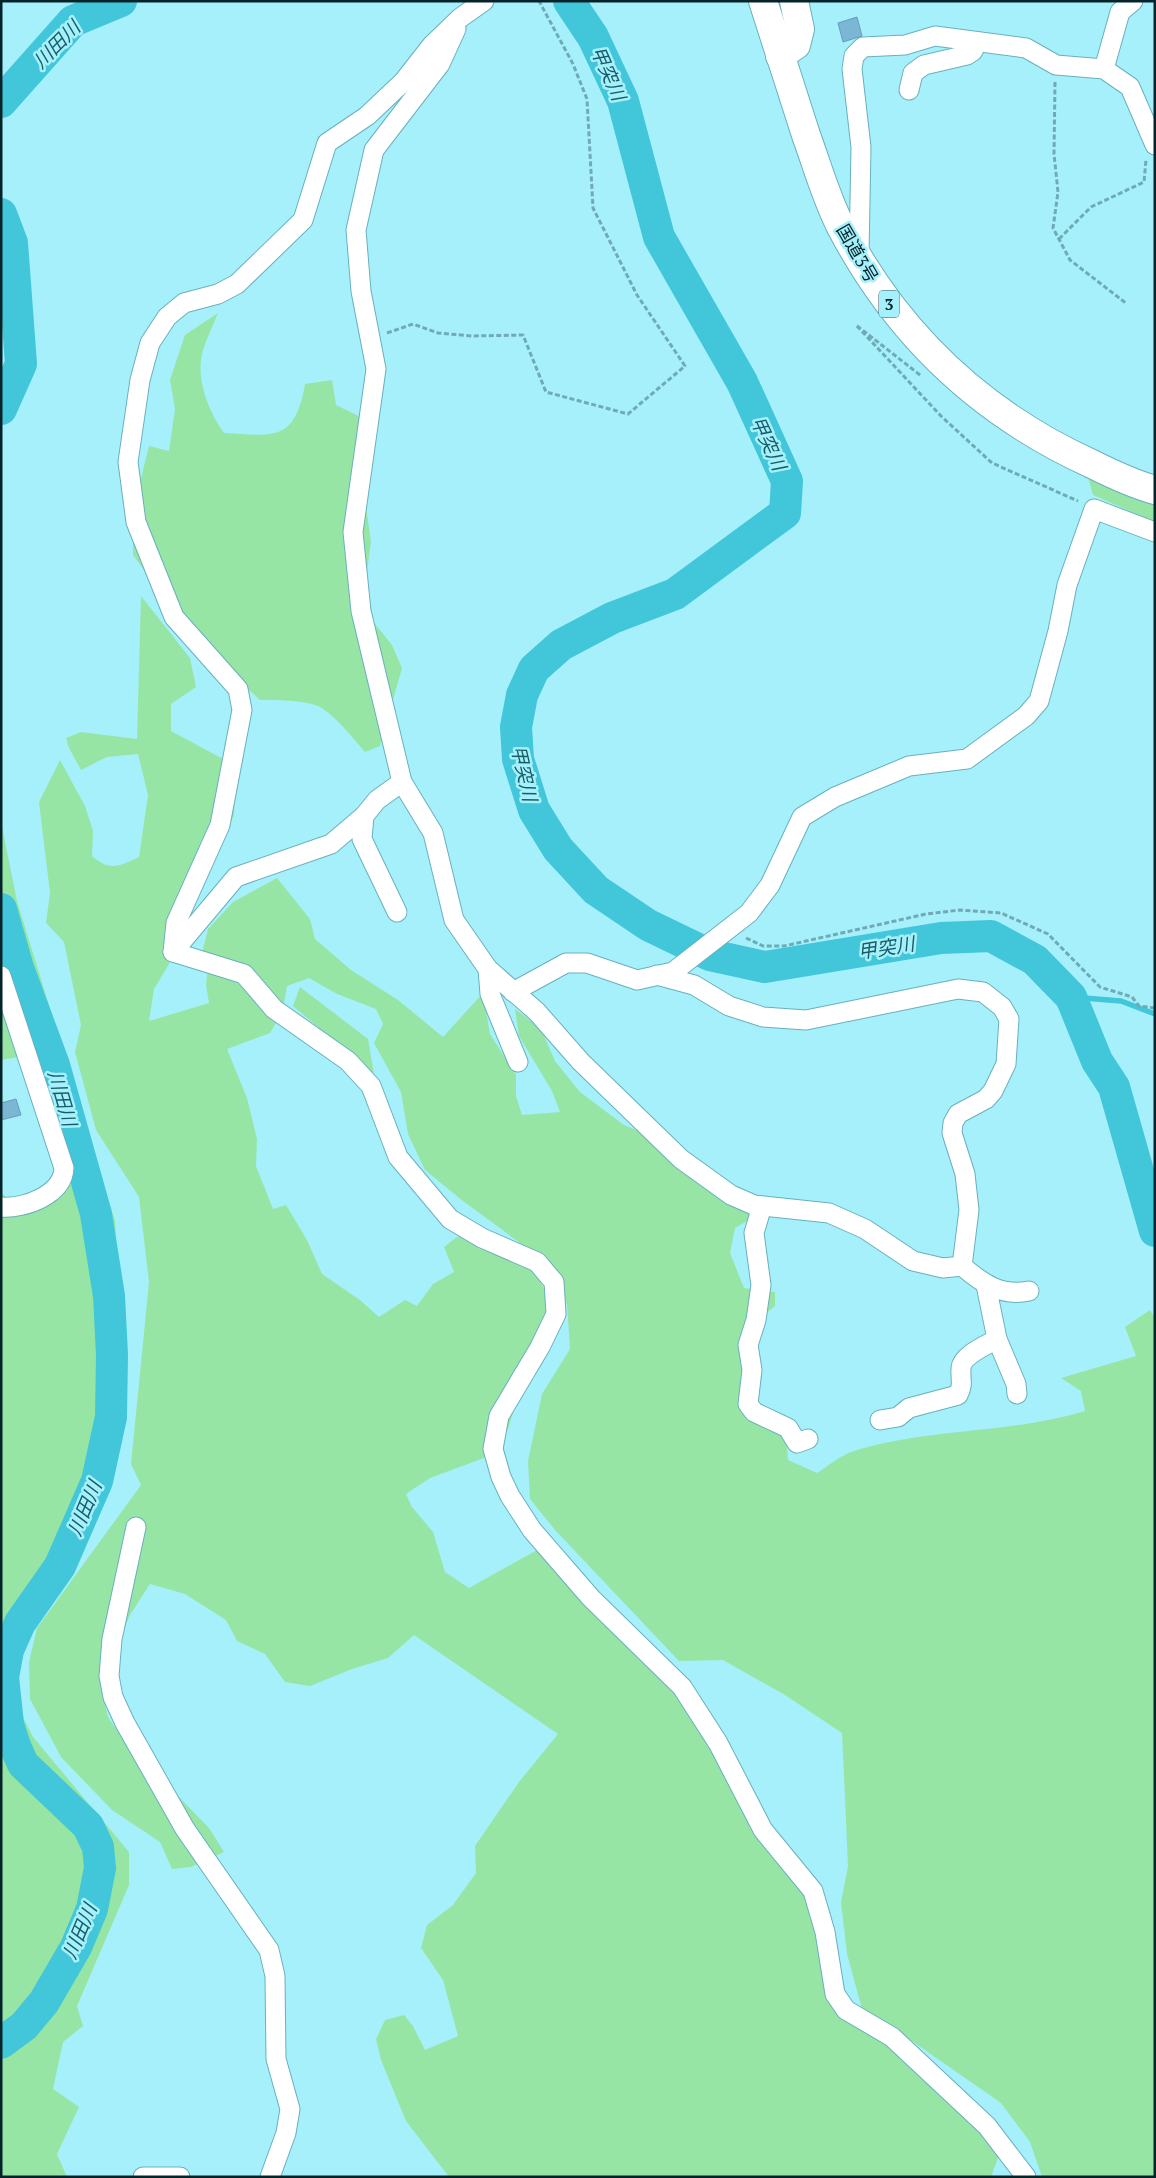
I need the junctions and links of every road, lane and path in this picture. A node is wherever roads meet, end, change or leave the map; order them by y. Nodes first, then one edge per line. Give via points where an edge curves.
1 (484, 1) edge
2 (538, 1) edge
3 (763, 1) edge
4 (794, 1) edge
5 (1133, 1) edge
6 (460, 18) junction
7 (977, 42) junction
8 (780, 56) junction
9 (1056, 64) junction
10 (1104, 69) junction
11 (909, 90) dead end
12 (1152, 149) edge
13 (1059, 239) junction
14 (859, 259) junction
15 (1126, 304) dead end
16 (372, 338) junction
17 (927, 381) dead end
18 (1155, 490) edge
19 (1094, 509) junction
20 (1155, 532) edge
21 (402, 782) junction
22 (364, 816) junction
23 (397, 912) dead end
24 (724, 931) junction
25 (173, 952) junction
26 (488, 969) junction
27 (665, 973) junction
28 (1, 976) edge
29 (513, 992) junction
30 (1155, 1008) edge
31 (518, 1062) dead end
32 (762, 1206) junction
33 (1, 1208) edge
34 (962, 1266) junction
35 (986, 1285) junction
36 (1029, 1291) dead end
37 (997, 1339) junction
38 (1017, 1394) dead end
39 (880, 1420) dead end
40 (808, 1439) dead end
41 (136, 1526) dead end
42 (143, 2177) edge
43 (180, 2177) edge
44 (270, 2177) edge
45 (1026, 2177) edge

1 - 6 street
2 - 16 path via 573,64 587,99 593,208 637,295 685,366 628,414 546,392 523,335 446,334 413,324
3 - 8 main road, 国道3号 / 3
4 - 8 main road via 800,29 796,45
5 - 10 street via 1120,12
6 - 16 street via 440,64 374,150 356,230 362,291
6 - 25 street via 432,45 404,82 367,116 327,144 303,220 237,284 218,294 184,304 167,316 150,342 140,380 128,462 136,522 174,617 238,689 242,710 220,825 176,923
7 - 9 street via 1026,48
7 - 11 street via 967,55 924,65 913,73
7 - 14 street via 935,36 905,45 863,47 854,56 852,69 861,148
8 - 14 main road, 国道3号 / 3 via 823,183 840,225
9 - 10 street
9 - 13 path via 1054,154 1058,192 1053,228
10 - 12 street via 1130,88
12 - 13 path via 1146,158 1144,182 1091,207
13 - 15 path via 1070,260
14 - 18 main road, 国道3号 / 3 via 886,301 910,329 979,398 1020,427 1063,451
16 - 21 street via 376,369 353,532 361,612
17 - 19 path via 856,325 941,416 992,463
19 - 20 street
19 - 24 street via 1067,585 1039,701 1026,716 967,759 909,766 835,797 802,817 770,886 749,912
21 - 22 street via 377,800
21 - 26 street via 433,833 454,920
22 - 23 street via 362,839
22 - 25 street via 331,844 236,877
24 - 27 street
24 - 30 path via 762,946 784,946 926,914 960,910 1001,912 1048,934 1100,986 1132,997 1139,1006
25 - 45 street via 244,974 274,1009 348,1061 371,1086 398,1157 450,1219 482,1238 537,1262 554,1282 556,1314 499,1416 493,1449 510,1496 532,1530 591,1598 682,1687 718,1743 763,1830 813,1891 825,1932 835,1994 846,2010 892,2037 987,2126
26 - 29 street
26 - 31 street via 490,994
27 - 29 street via 637,980 587,963 566,963
27 - 34 street via 694,985 729,1006 763,1017 806,1020 958,989 983,992 1002,1007 1009,1019 1006,1064 986,1099 958,1114 953,1123 952,1132 964,1174 969,1210
28 - 33 street via 64,1168 63,1178 50,1194 17,1208
29 - 32 street via 537,1012 581,1062 681,1159 731,1195
32 - 34 street via 829,1213 865,1229 913,1261 943,1268
32 - 40 street via 754,1232 761,1285 756,1320 748,1345 752,1370 748,1404 754,1412 788,1428 797,1443
34 - 35 street
35 - 36 street via 1018,1294
35 - 37 street
37 - 38 street
37 - 39 street via 964,1359 960,1366 963,1386 958,1394
41 - 44 street via 112,1639 109,1676 125,1723 185,1829 269,1950 274,1976 276,2059 290,2109 286,2133
42 - 43 street

